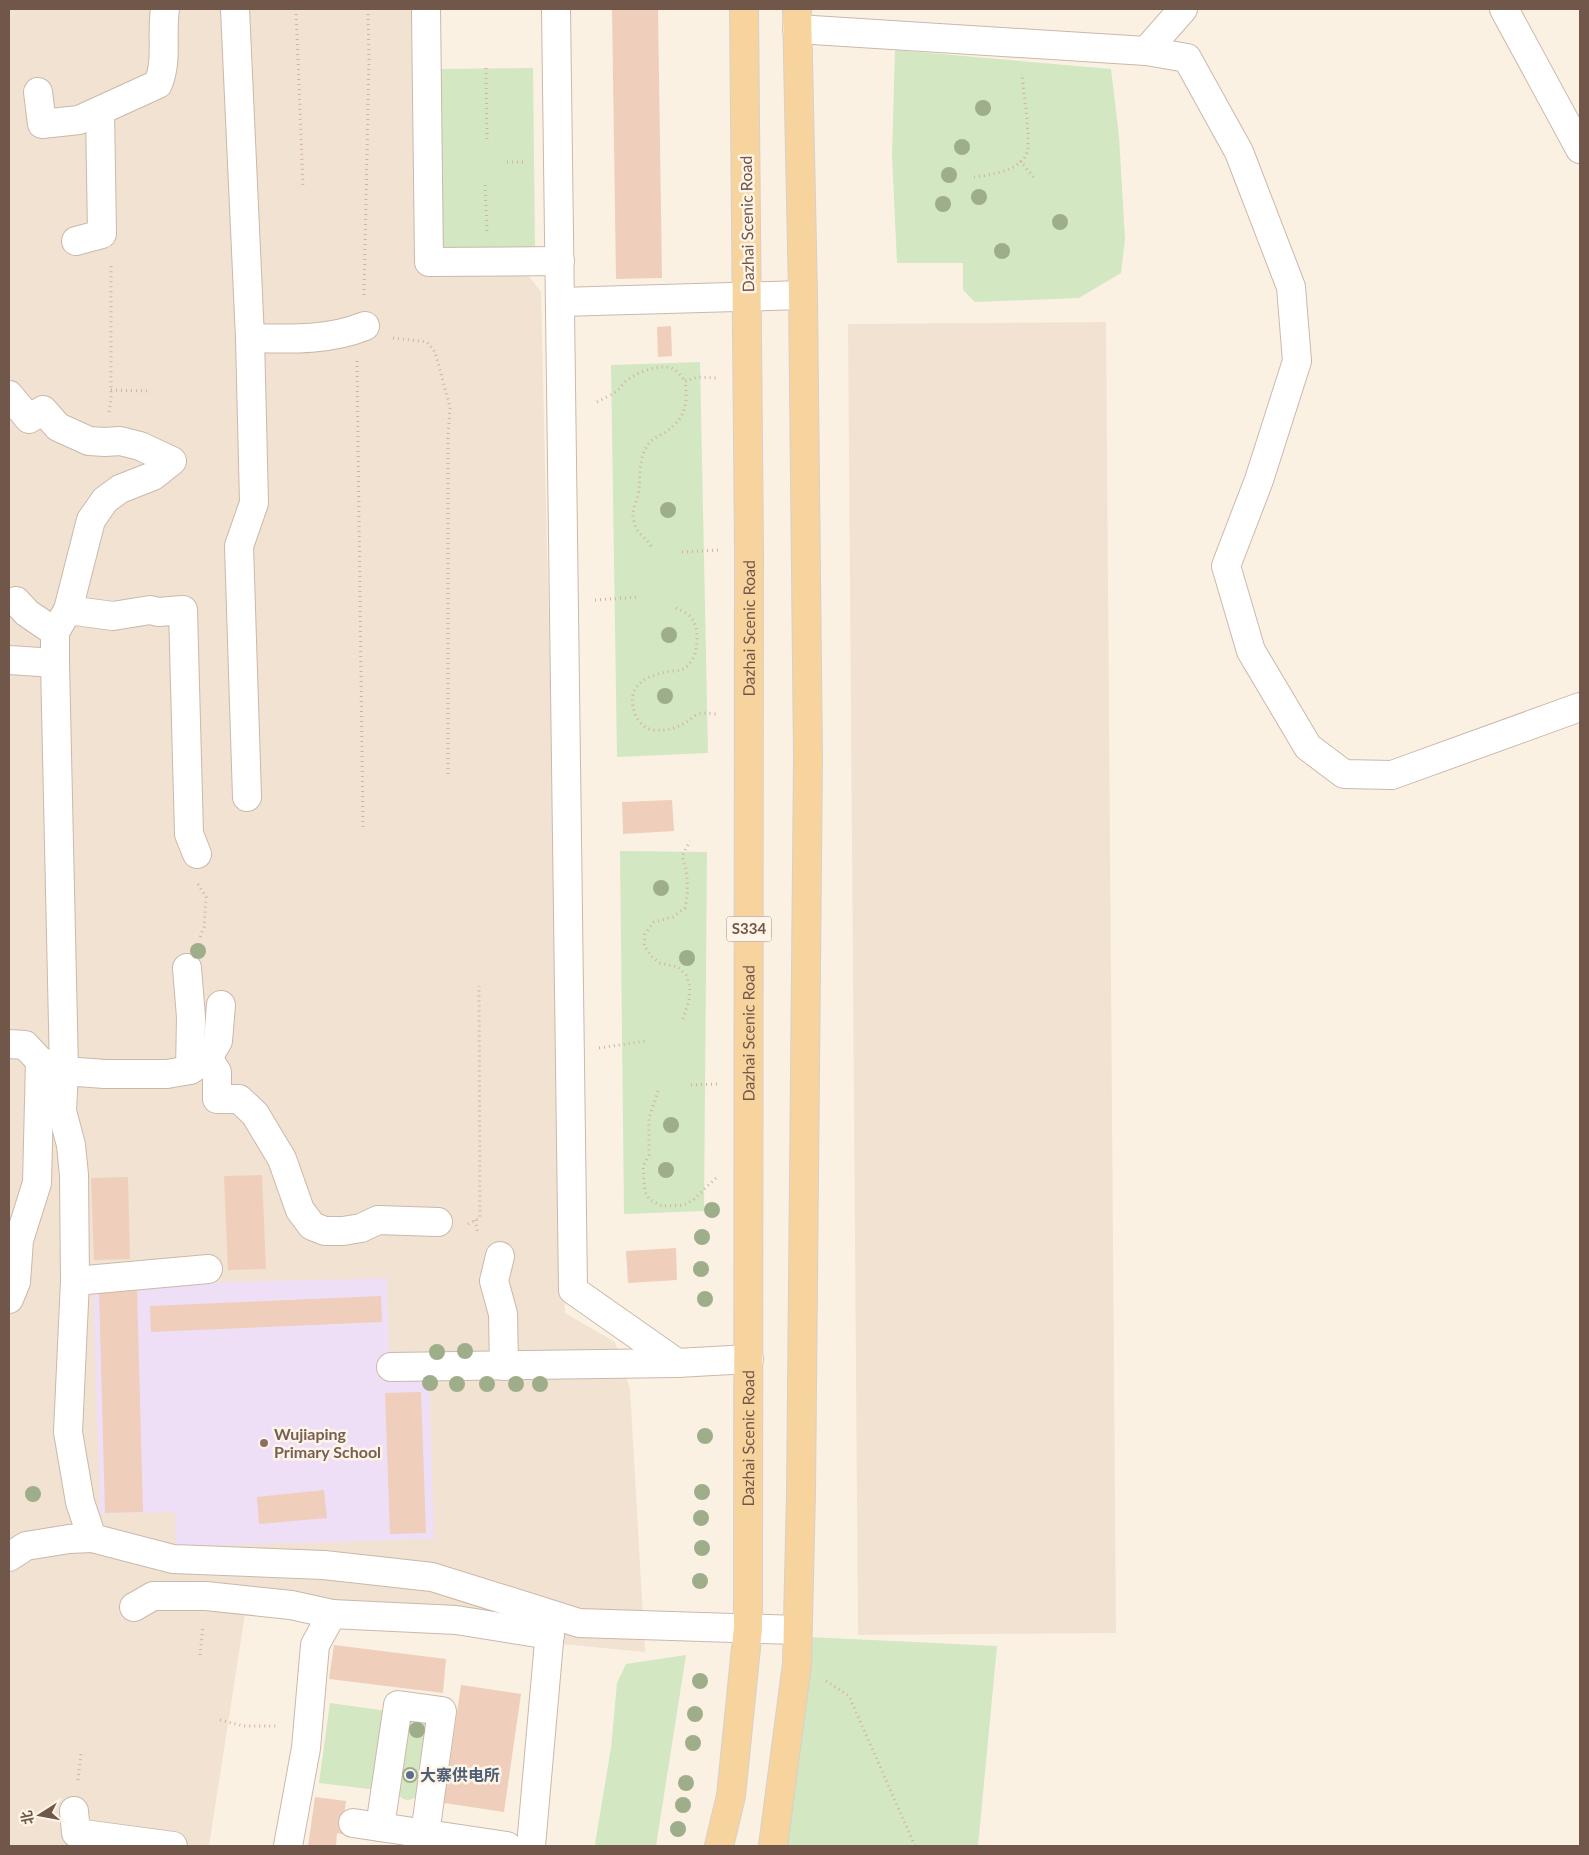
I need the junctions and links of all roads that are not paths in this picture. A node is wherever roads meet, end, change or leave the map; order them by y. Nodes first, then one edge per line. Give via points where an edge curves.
1 (165, 9) edge
2 (235, 9) edge
3 (426, 9) edge
4 (556, 9) edge
5 (744, 9) edge
6 (1182, 9) edge
7 (1504, 9) edge
8 (797, 19) edge
9 (1146, 51) junction
10 (38, 92) dead end
11 (100, 111) junction
12 (1580, 149) edge
13 (89, 238) road end
14 (560, 261) junction
15 (803, 295) junction
16 (748, 296) junction
17 (560, 302) junction
18 (359, 329) road end
19 (250, 338) junction
20 (9, 395) edge
21 (16, 601) dead end
22 (62, 621) junction
23 (9, 660) edge
24 (55, 663) junction
25 (1580, 707) edge
26 (246, 797) dead end
27 (197, 854) road end
28 (187, 968) road end
29 (221, 1005) dead end
30 (9, 1044) edge
31 (199, 1064) junction
32 (52, 1066) junction
33 (438, 1222) road end
34 (500, 1256) dead end
35 (208, 1269) dead end
36 (74, 1281) junction
37 (9, 1299) edge
38 (748, 1359) junction
39 (677, 1363) junction
40 (504, 1366) junction
41 (391, 1367) dead end
42 (92, 1538) junction
43 (9, 1556) edge
44 (134, 1607) dead end
45 (332, 1614) junction
46 (551, 1625) junction
47 (748, 1628) junction
48 (797, 1630) junction
49 (74, 1811) dead end
50 (354, 1823) dead end
51 (380, 1827) junction
52 (425, 1834) junction
53 (173, 1846) edge
54 (288, 1846) edge
55 (508, 1846) edge
56 (532, 1846) edge
57 (719, 1846) edge
58 (773, 1846) edge

1 - 11 street via 163,72 158,84
2 - 19 street
3 - 14 street via 429,262
4 - 14 street
5 - 16 main road, Dazhai Scenic Road / S334
6 - 9 street
7 - 12 street
8 - 9 street via 1020,43
8 - 15 main road
9 - 25 street via 1187,58 1239,152 1291,287 1297,361 1259,480 1226,566 1251,651 1308,747 1344,774 1392,775
10 - 11 street via 42,124 80,120
11 - 13 street
14 - 17 street
15 - 16 street
15 - 48 main road via 808,758
16 - 17 street
16 - 38 main road, Dazhai Scenic Road / S334
17 - 39 street via 573,1290
18 - 19 street via 304,339
19 - 26 street via 254,503 239,546
20 - 22 street via 29,420 43,410 58,427 89,440 120,441 140,446 172,461 153,476 120,489 105,500 91,520
21 - 22 street via 27,613
22 - 24 street
22 - 27 street via 150,610 183,610 190,834
23 - 24 street
24 - 32 street
28 - 31 street
29 - 31 street via 218,1041
30 - 32 street via 25,1045
31 - 32 street via 167,1074 105,1074
31 - 33 street via 217,1072 217,1099 239,1099 255,1114 282,1159 300,1210 312,1226 325,1231 343,1231 361,1228 378,1220
32 - 36 street via 71,1145
32 - 37 street via 37,1183 19,1240 16,1282
34 - 40 street via 494,1281 503,1314
35 - 36 street
36 - 42 street via 68,1432 80,1502
38 - 39 street
38 - 47 main road, Dazhai Scenic Road / S334
39 - 40 street
40 - 41 street
42 - 43 street via 26,1546
42 - 46 street via 173,1559 324,1565 432,1576
44 - 45 street via 153,1596 206,1596 291,1605
45 - 46 street
45 - 54 street via 315,1645 307,1735
46 - 47 street
46 - 56 street
47 - 48 street
47 - 57 main road, Dazhai Scenic Road / S334 via 731,1796
48 - 58 main road via 797,1664
49 - 53 street via 76,1833
50 - 51 street
51 - 52 street
51 - 52 street via 398,1705 442,1711
52 - 55 street

